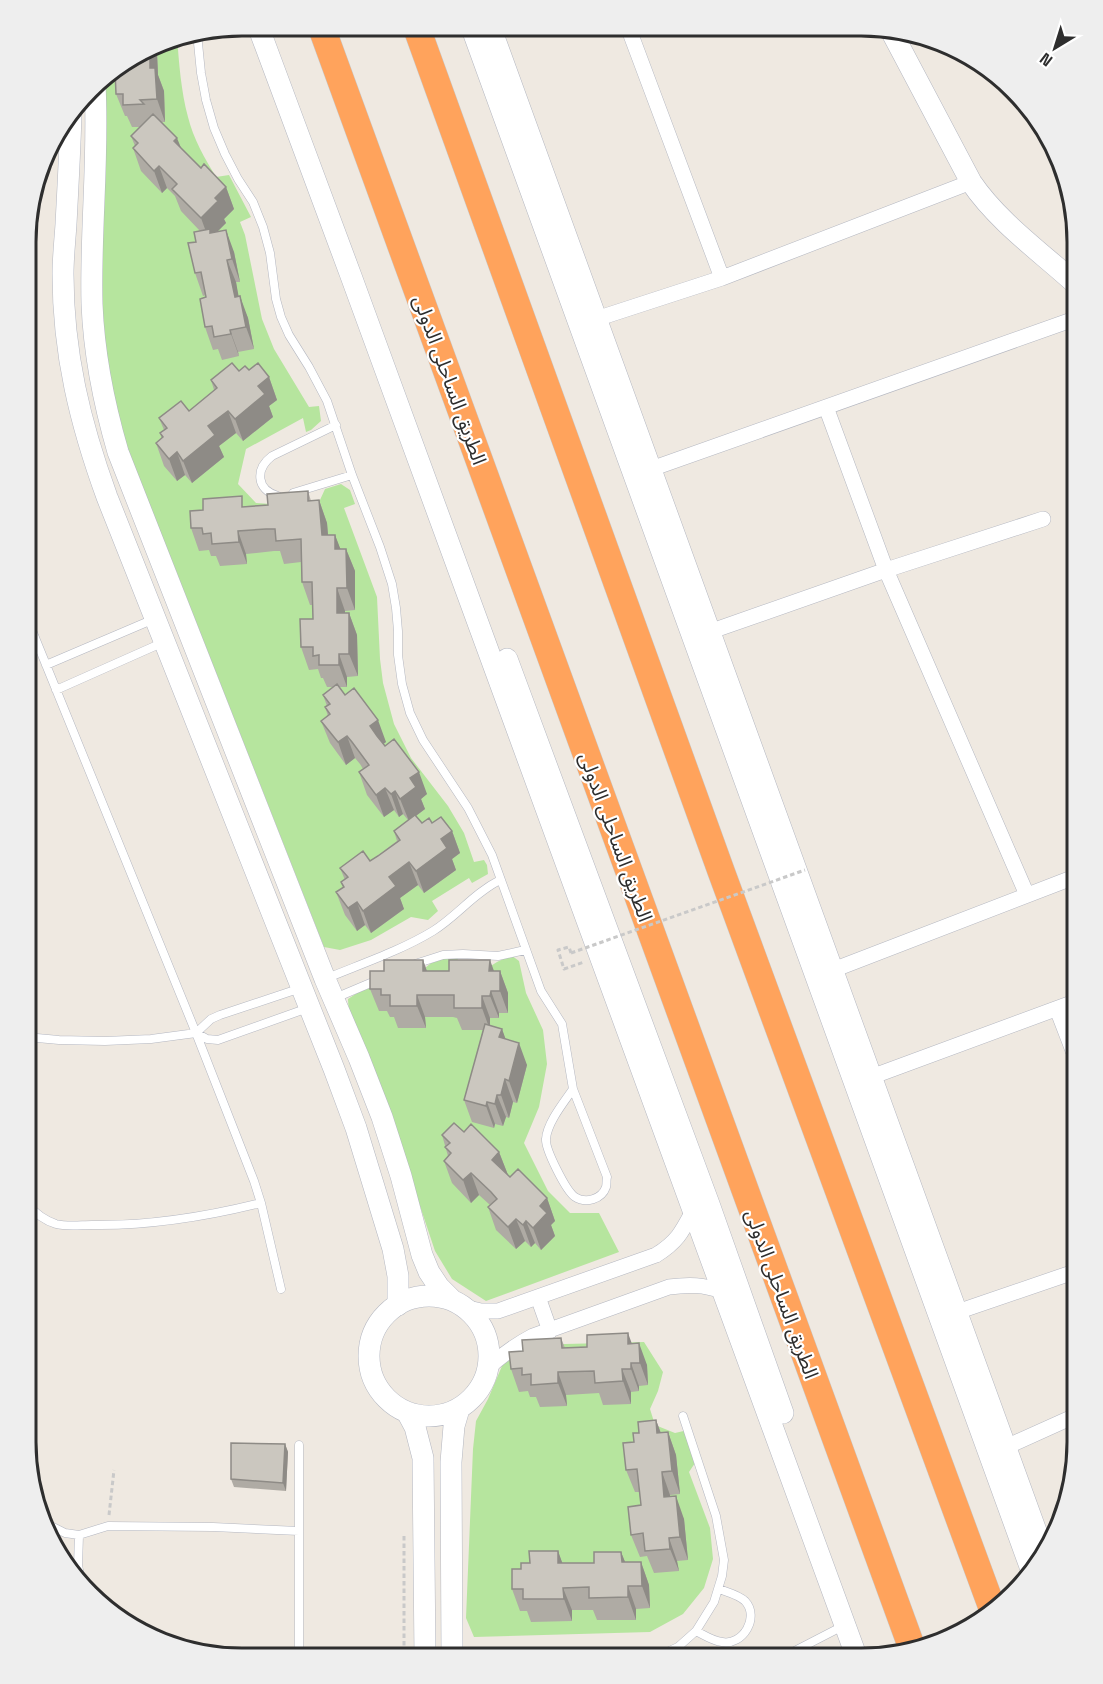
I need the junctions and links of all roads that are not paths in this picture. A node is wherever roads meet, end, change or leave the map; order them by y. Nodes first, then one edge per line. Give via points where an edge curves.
1 (262, 36) edge
2 (277, 36) edge
3 (325, 36) edge
4 (420, 36) edge
5 (475, 36) edge
6 (494, 36) edge
7 (631, 36) edge
8 (896, 39) edge
9 (198, 41) edge
10 (94, 99) edge
11 (70, 129) edge
12 (971, 182) junction
13 (1067, 273) edge
14 (722, 278) junction
15 (597, 319) junction
16 (1067, 322) edge
17 (826, 407) junction
18 (336, 425) junction
19 (651, 469) junction
20 (352, 475) junction
21 (1043, 519) dead end
22 (886, 570) junction
23 (180, 609) junction
24 (155, 619) junction
25 (709, 632) junction
26 (189, 633) junction
27 (36, 640) edge
28 (164, 642) junction
29 (46, 665) junction
30 (56, 690) junction
31 (500, 880) junction
32 (1067, 880) edge
33 (1027, 895) junction
34 (525, 950) junction
35 (404, 969) edge
36 (833, 970) junction
37 (384, 977) edge
38 (326, 979) junction
39 (301, 988) junction
40 (334, 999) junction
41 (1067, 1005) edge
42 (309, 1008) junction
43 (1057, 1009) junction
44 (196, 1033) junction
45 (1067, 1035) edge
46 (36, 1038) edge
47 (872, 1077) junction
48 (573, 1089) junction
49 (261, 1203) junction
50 (693, 1211) junction
51 (36, 1213) edge
52 (1067, 1274) edge
53 (281, 1289) dead end
54 (723, 1292) junction
55 (538, 1297) junction
56 (458, 1304) junction
57 (398, 1305) junction
58 (957, 1312) junction
59 (550, 1331) junction
60 (489, 1367) junction
61 (459, 1409) junction
62 (407, 1412) junction
63 (683, 1416) dead end
64 (1067, 1420) edge
65 (299, 1445) dead end
66 (1006, 1447) junction
67 (56, 1528) edge
68 (299, 1531) junction
69 (79, 1535) junction
70 (1040, 1542) edge
71 (1028, 1561) edge
72 (78, 1566) edge
73 (719, 1589) junction
74 (990, 1602) edge
75 (845, 1625) junction
76 (696, 1631) junction
77 (910, 1642) edge
78 (299, 1648) edge
79 (425, 1648) edge
80 (452, 1648) edge
81 (676, 1648) edge
82 (800, 1648) edge
83 (853, 1648) edge
84 (867, 1648) edge

1 - 50 main road
2 - 84 main road via 709,1204
3 - 77 highway, الطريق الساحلى الدولى
4 - 74 highway
5 - 71 main road
6 - 15 main road
7 - 14 street
8 - 12 main road
9 - 18 lane via 214,128 263,227 282,317 319,384
10 - 23 main road via 92,306 100,380 118,453
11 - 24 main road via 63,272 70,364 91,454
12 - 13 main road via 994,212
12 - 14 street
14 - 15 street
15 - 19 main road
16 - 17 street
17 - 19 street
17 - 22 street
18 - 20 lane
18 - 20 lane via 272,456 260,470 260,479 271,494 280,496
19 - 25 main road
20 - 31 lane via 392,584 402,684 410,713 473,816
21 - 22 street
22 - 25 street
22 - 33 street
23 - 24 main road
23 - 26 main road
24 - 28 main road
24 - 29 lane
25 - 36 main road
26 - 28 main road
26 - 38 main road
27 - 29 lane
28 - 30 lane
28 - 39 main road
29 - 30 lane
30 - 44 lane
31 - 34 lane
31 - 38 lane via 417,940
32 - 33 street
33 - 36 street
34 - 35 lane via 498,956 443,955
34 - 48 lane via 541,991 562,1024
36 - 47 main road
37 - 40 lane
38 - 39 main road
38 - 40 main road
39 - 42 main road
39 - 44 lane via 220,1015
40 - 42 main road
40 - 56 main road via 382,1117 422,1255 439,1287
41 - 43 street
42 - 44 lane via 218,1040
42 - 57 main road via 375,1187 396,1262
43 - 45 street
43 - 47 street
44 - 46 lane via 105,1041
44 - 49 lane
47 - 58 main road
48 - 48 lane via 607,1177 601,1195 593,1200 574,1197 547,1149 548,1130
49 - 51 lane via 215,1215 121,1226 56,1224
49 - 53 lane
50 - 54 main road
50 - 55 street via 680,1235 656,1255
52 - 58 street
54 - 59 street via 687,1284 669,1287
54 - 75 main road
55 - 56 street via 498,1311
55 - 59 street
56 - 57 main road via 424,1296
56 - 60 main road via 482,1327 490,1353
57 - 62 main road via 387,1313 373,1334 369,1360 383,1396
58 - 66 main road
59 - 60 street via 517,1344
60 - 61 main road via 479,1392
61 - 62 main road via 433,1417
61 - 80 main road via 452,1445
62 - 79 main road via 423,1458
63 - 73 lane via 722,1544 724,1560
64 - 66 street
65 - 68 lane
66 - 70 main road
67 - 69 lane
68 - 69 lane via 108,1526
68 - 78 lane
69 - 72 lane
73 - 76 lane
73 - 76 lane via 744,1600 751,1617 749,1626 734,1641 723,1643
75 - 82 lane
75 - 83 main road
76 - 81 lane

